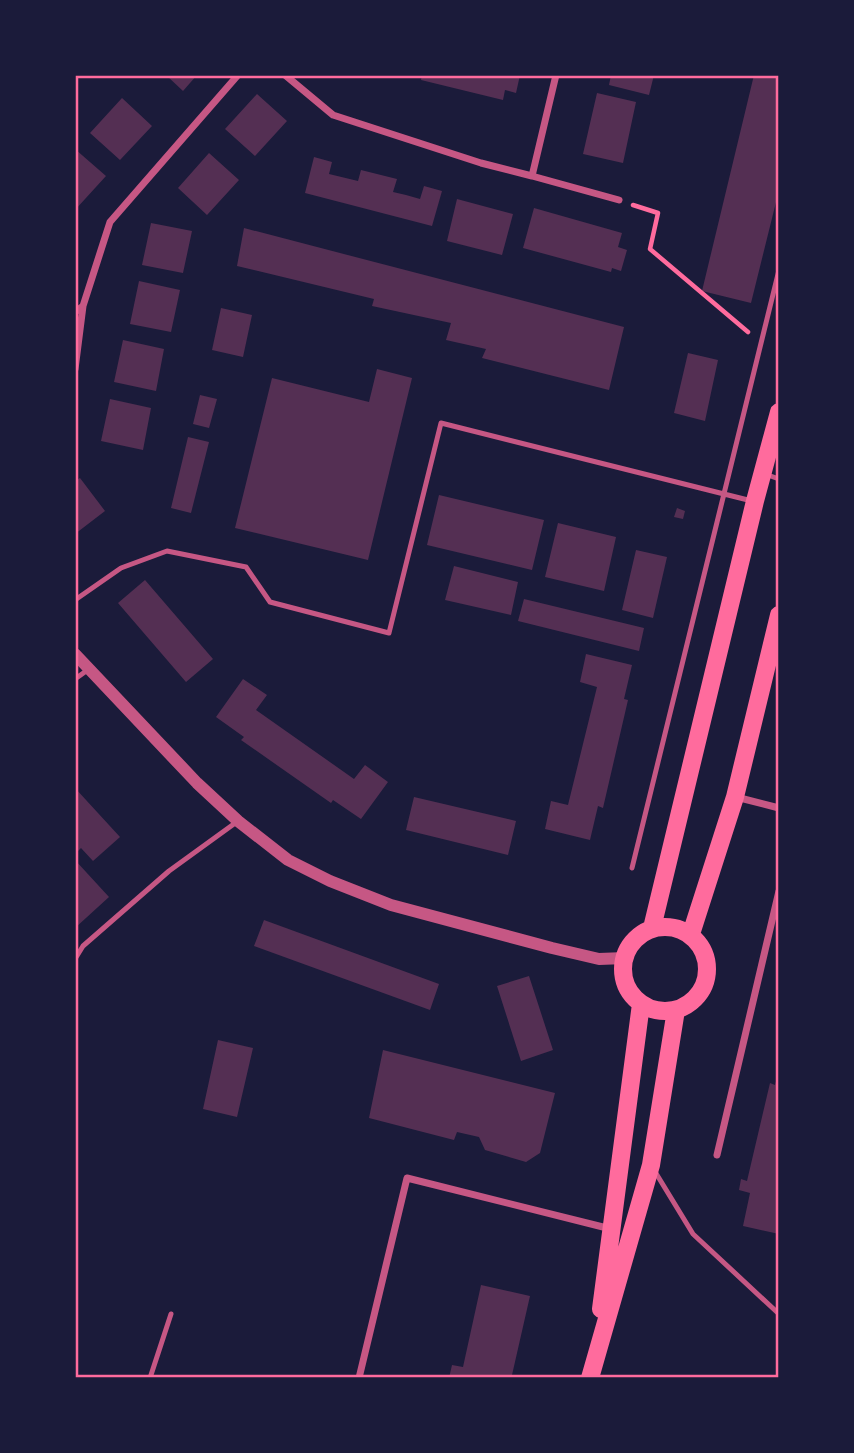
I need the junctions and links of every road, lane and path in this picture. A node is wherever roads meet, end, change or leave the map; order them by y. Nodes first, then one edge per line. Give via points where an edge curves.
1 (238, 75) edge
2 (285, 75) edge
3 (556, 75) edge
4 (532, 177) junction
5 (619, 200) joint
6 (779, 270) edge
7 (83, 306) junction
8 (75, 312) edge
9 (762, 344) junction
10 (75, 369) edge
11 (779, 412) edge
12 (771, 476) edge
13 (724, 494) junction
14 (755, 501) junction
15 (75, 600) edge
16 (779, 615) edge
17 (75, 654) edge
18 (89, 669) junction
19 (75, 679) edge
20 (735, 797) junction
21 (779, 808) edge
22 (238, 821) junction
23 (632, 869) dead end
24 (779, 891) edge
25 (652, 928) junction
26 (691, 934) junction
27 (625, 958) junction
28 (75, 959) edge
29 (641, 1004) junction
30 (676, 1010) junction
31 (717, 1155) dead end
32 (651, 1165) junction
33 (612, 1229) junction
34 (171, 1314) dead end
35 (779, 1314) edge
36 (591, 1374) edge
37 (150, 1378) edge
38 (359, 1378) edge

1 - 7 street via 110,222
2 - 4 street via 334,115
3 - 4 street
4 - 5 street
5 - 9 path via 658,213 650,249
6 - 9 lane
7 - 8 street
7 - 10 street
9 - 13 lane
11 - 12 main road
12 - 14 main road
13 - 14 lane
13 - 15 lane via 441,423 389,632 270,602 246,567 167,551 121,568
13 - 23 lane
14 - 25 main road
16 - 20 main road
17 - 18 street
18 - 19 lane
18 - 22 street
20 - 21 street
20 - 26 main road
22 - 27 street via 288,860 391,905 564,951
22 - 28 lane via 169,871 83,946
24 - 31 street
25 - 26 main road via 666,926
25 - 27 main road via 631,943
26 - 30 main road via 706,957 706,983 699,995
27 - 29 main road via 624,982
29 - 30 main road
29 - 33 main road
30 - 32 main road
32 - 35 lane via 693,1234
32 - 36 main road
33 - 36 main road
33 - 38 street via 407,1178
34 - 37 lane

